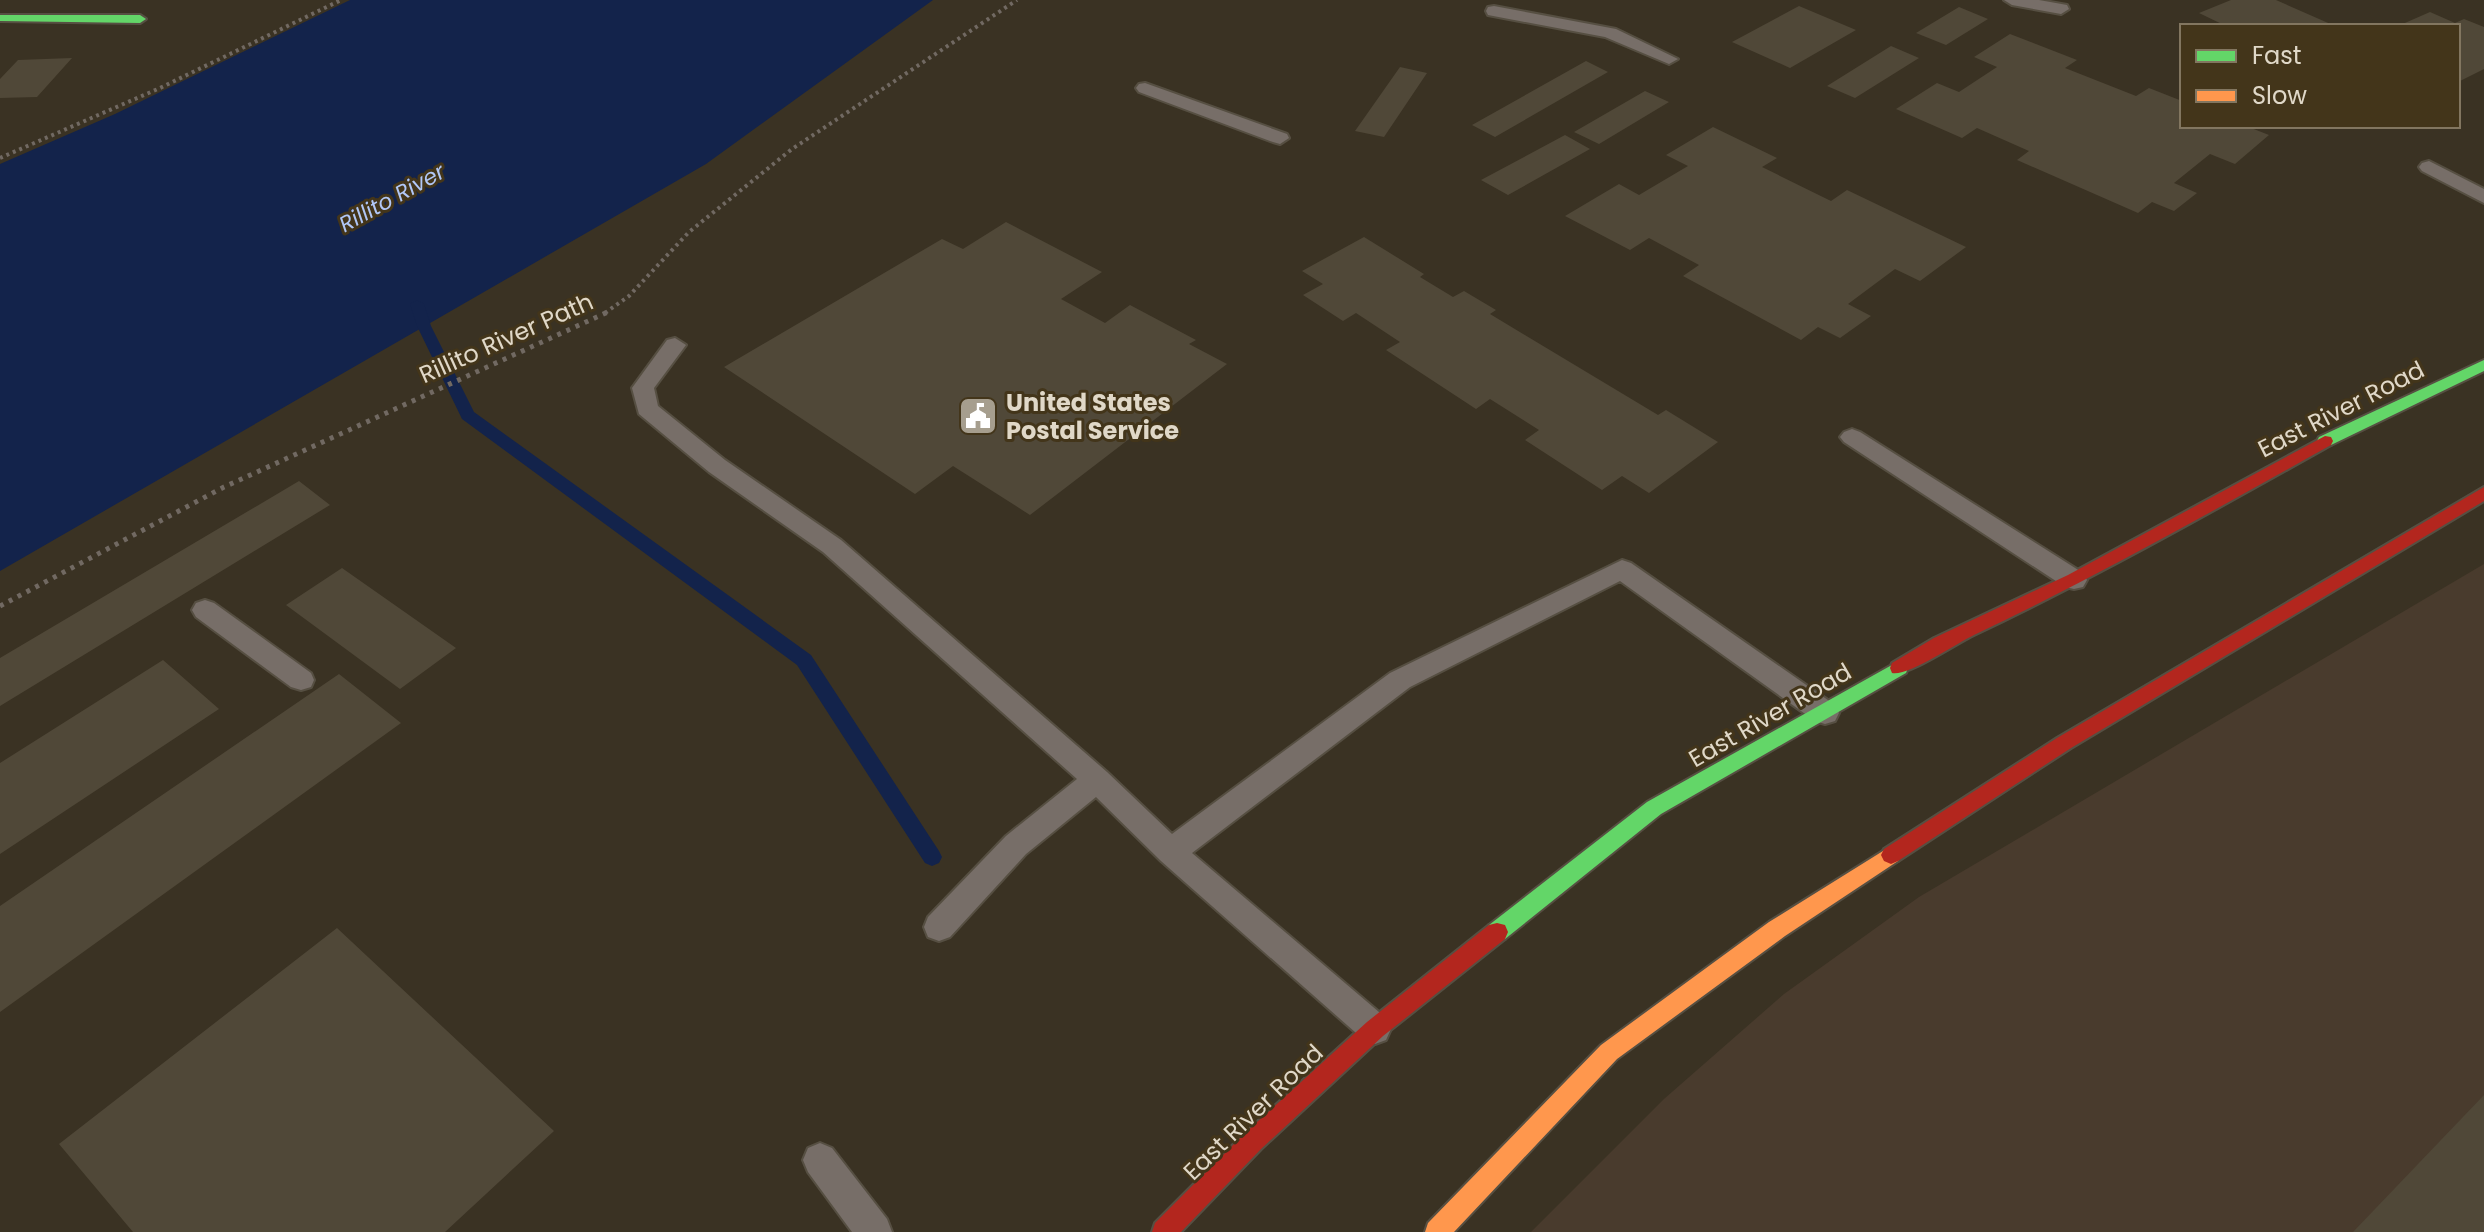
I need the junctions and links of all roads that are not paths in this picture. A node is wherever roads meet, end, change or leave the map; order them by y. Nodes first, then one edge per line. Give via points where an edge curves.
1 (2012, 0) edge
2 (2061, 9) dead end
3 (1494, 11) dead end
4 (0, 18) edge
5 (140, 19) dead end
6 (1669, 59) dead end
7 (1145, 88) dead end
8 (1280, 138) dead end
9 (2429, 167) dead end
10 (2484, 197) edge
11 (675, 345) dead end
12 (2484, 365) edge
13 (1852, 437) dead end
14 (2484, 493) edge
15 (2074, 580) junction
16 (205, 610) dead end
17 (301, 680) dead end
18 (1825, 713) junction
19 (1097, 780) junction
20 (1171, 852) junction
21 (939, 927) dead end
22 (1375, 1029) junction
23 (820, 1160) dead end
24 (874, 1232) edge
25 (1164, 1232) edge
26 (1437, 1232) edge

1 - 2 lane
3 - 6 lane via 1610,33
4 - 5 main road
7 - 8 lane
9 - 10 lane
11 - 19 lane via 643,388 647,409 717,466 832,546
12 - 15 main road, East River Road via 2351,427
13 - 15 lane
14 - 26 main road via 2064,743 1777,929 1609,1052
15 - 18 main road, East River Road via 1940,643
16 - 17 lane
18 - 20 lane via 1622,569 1400,680
18 - 22 main road, East River Road via 1654,808
19 - 20 lane
19 - 21 lane via 1016,845
20 - 22 lane
22 - 25 main road, East River Road
23 - 24 lane

